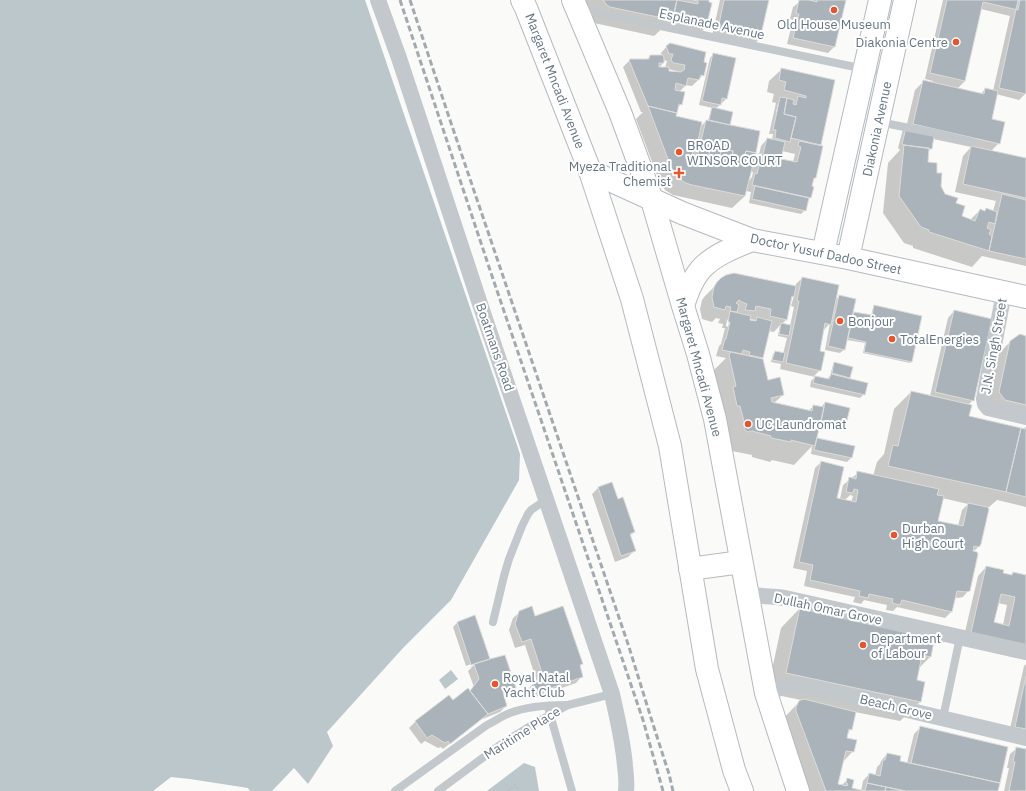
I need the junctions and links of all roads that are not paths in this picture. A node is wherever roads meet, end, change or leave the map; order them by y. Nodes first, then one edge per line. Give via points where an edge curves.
1 (378, 0) edge
2 (880, 0) edge
3 (905, 0) edge
4 (524, 3) edge
5 (575, 4) edge
6 (864, 69) junction
7 (889, 74) junction
8 (854, 116) junction
9 (878, 122) junction
10 (972, 142) dead end
11 (590, 171) junction
12 (652, 200) junction
13 (752, 240) junction
14 (822, 253) junction
15 (848, 258) junction
16 (1004, 292) junction
17 (1026, 297) edge
18 (682, 306) junction
19 (1026, 416) edge
20 (546, 499) junction
21 (742, 562) junction
22 (690, 570) junction
23 (748, 595) junction
24 (493, 622) dead end
25 (960, 637) junction
26 (1026, 652) edge
27 (766, 693) junction
28 (612, 694) junction
29 (547, 705) junction
30 (568, 705) junction
31 (550, 715) junction
32 (943, 718) junction
33 (1026, 738) edge
34 (395, 791) edge
35 (438, 791) edge
36 (572, 791) edge
37 (626, 791) edge
38 (742, 791) edge
39 (798, 791) edge

1 - 20 street, Boatmans Road
2 - 6 main road, Diakonia Avenue
3 - 7 main road, Diakonia Avenue
4 - 11 main road, Margaret Mncadi Avenue
5 - 6 lane, Esplanade Avenue
5 - 12 main road, Margaret Mncadi Avenue via 620,112
6 - 7 lane, Esplanade Avenue
6 - 8 main road, Diakonia Avenue
7 - 9 main road, Diakonia Avenue
8 - 9 street
8 - 14 main road, Diakonia Avenue
9 - 10 lane
9 - 15 main road, Diakonia Avenue
11 - 12 main road, Doctor Yusuf Dadoo Street
11 - 22 main road, Margaret Mncadi Avenue via 632,299 670,446
12 - 13 main road, Doctor Yusuf Dadoo Street
12 - 18 main road, Margaret Mncadi Avenue
13 - 14 main road, Doctor Yusuf Dadoo Street
13 - 18 main road via 727,251 702,268
14 - 15 main road, Doctor Yusuf Dadoo Street
15 - 16 main road, Doctor Yusuf Dadoo Street
16 - 17 main road, Doctor Yusuf Dadoo Street
16 - 19 street, J.N. Singh Street via 984,400 988,408
18 - 21 main road, Margaret Mncadi Avenue via 715,419
20 - 24 lane via 531,510 522,526 504,576
20 - 28 street, Boatmans Road
21 - 22 main road
21 - 23 main road, Margaret Mncadi Avenue
22 - 38 main road, Margaret Mncadi Avenue via 707,669
23 - 25 street, Dullah Omar Grove via 785,598
23 - 27 main road, Margaret Mncadi Avenue
25 - 26 street, Dullah Omar Grove
25 - 32 lane
27 - 32 street, Beach Grove via 789,685 806,686
27 - 39 main road, Margaret Mncadi Avenue
28 - 30 lane, Maritime Place
28 - 37 street via 625,757
29 - 30 lane
29 - 31 lane
29 - 34 lane via 522,709 501,717
30 - 31 lane, Maritime Place
31 - 35 lane, Maritime Place via 500,745
31 - 36 lane
32 - 33 street, Beach Grove

